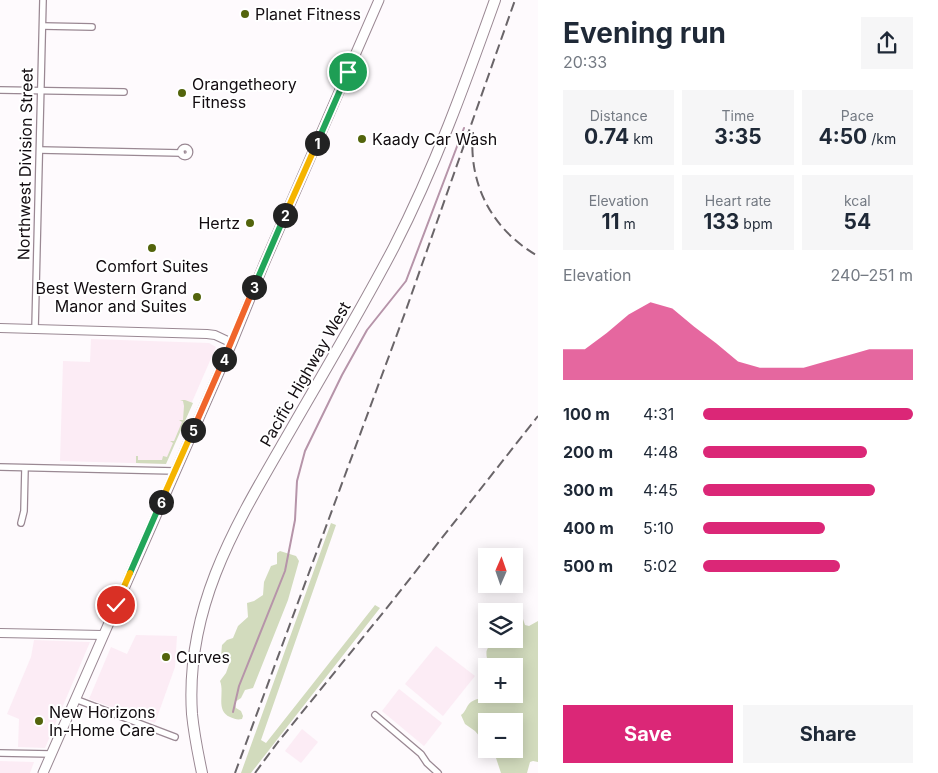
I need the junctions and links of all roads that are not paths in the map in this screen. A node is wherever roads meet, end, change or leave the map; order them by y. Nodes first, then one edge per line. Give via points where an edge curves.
1 (43, 0) edge
2 (379, 0) edge
3 (495, 0) edge
4 (43, 26) junction
5 (92, 27) dead end
6 (0, 90) edge
7 (41, 91) junction
8 (124, 92) dead end
9 (40, 150) junction
10 (181, 153) dead end
11 (0, 328) edge
12 (35, 329) junction
13 (232, 343) junction
14 (0, 467) edge
15 (25, 468) junction
16 (175, 471) junction
17 (21, 523) dead end
18 (0, 632) edge
19 (103, 635) junction
20 (75, 699) junction
21 (375, 714) dead end
22 (175, 737) dead end
23 (0, 753) edge
24 (51, 754) junction
25 (43, 773) edge
26 (202, 773) edge
27 (438, 773) edge

1 - 4 street, Northwest Division Street
2 - 13 main road
3 - 26 highway, Pacific Highway West via 456,108 412,210 246,507 214,576 199,629 192,691 195,738
4 - 5 street
4 - 7 street, Northwest Division Street
6 - 7 street
7 - 8 street
7 - 9 street, Northwest Division Street
9 - 10 street
9 - 12 street, Northwest Division Street
11 - 12 street
12 - 13 street via 207,334
13 - 16 main road
14 - 15 street
15 - 16 street
15 - 17 street
16 - 19 main road
18 - 19 street
19 - 20 main road
20 - 22 street
20 - 24 main road
21 - 27 street
23 - 24 street
24 - 25 main road

